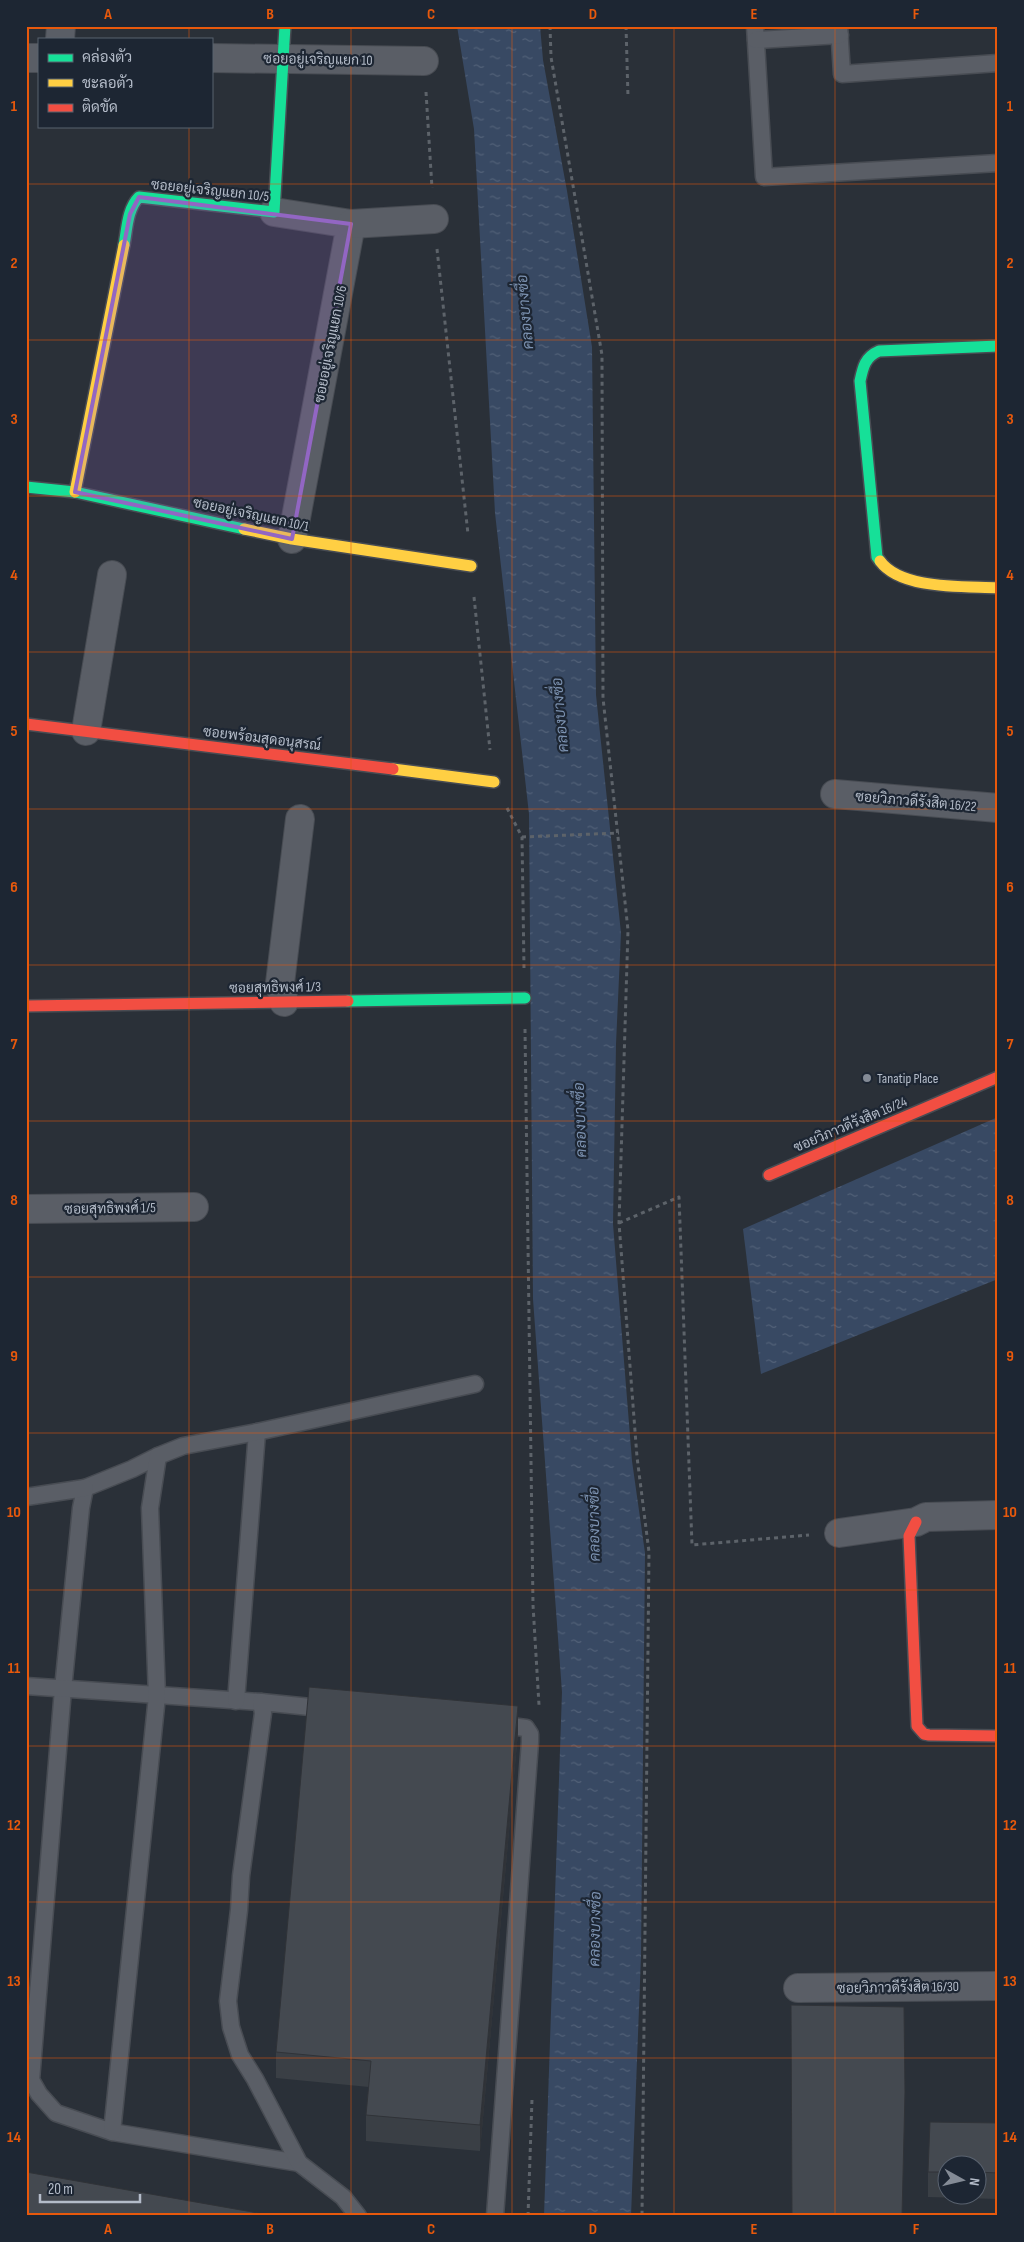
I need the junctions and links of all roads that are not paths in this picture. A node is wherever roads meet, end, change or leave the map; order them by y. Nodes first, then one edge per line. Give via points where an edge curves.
1 (285, 26) edge
2 (840, 31) edge
3 (755, 33) edge
4 (212, 58) edge
5 (284, 58) junction
6 (424, 61) road end
7 (998, 64) edge
8 (998, 163) edge
9 (274, 212) junction
10 (434, 219) road end
11 (351, 224) junction
12 (998, 346) edge
13 (26, 487) edge
14 (75, 492) junction
15 (292, 539) junction
16 (471, 566) road end
17 (112, 574) dead end
18 (998, 588) edge
19 (26, 724) edge
20 (86, 731) junction
21 (494, 782) road end
22 (834, 794) dead end
23 (998, 808) edge
24 (300, 819) dead end
25 (525, 998) road end
26 (284, 1002) junction
27 (26, 1006) edge
28 (998, 1077) edge
29 (769, 1175) dead end
30 (194, 1207) dead end
31 (26, 1209) edge
32 (474, 1384) dead end
33 (257, 1432) junction
34 (158, 1456) junction
35 (85, 1488) junction
36 (26, 1497) edge
37 (998, 1515) edge
38 (916, 1522) junction
39 (839, 1533) road end
40 (26, 1686) edge
41 (62, 1688) junction
42 (157, 1696) junction
43 (236, 1701) junction
44 (261, 1702) junction
45 (350, 1711) edge
46 (476, 1722) edge
47 (998, 1736) edge
48 (998, 1986) edge
49 (798, 1988) dead end
50 (112, 2132) junction
51 (299, 2163) junction
52 (358, 2216) edge
53 (495, 2216) edge

1 - 5 street, ซอยอยู่เจริญแยก 10/5
2 - 3 lane
2 - 7 lane via 842,74
3 - 8 lane via 764,177
4 - 5 street, ซอยอยู่เจริญแยก 10
5 - 6 street, ซอยอยู่เจริญแยก 10
5 - 9 street, ซอยอยู่เจริญแยก 10/5
9 - 11 street
9 - 14 street, ซอยอยู่เจริญแยก 10/5 via 139,197 134,202
10 - 11 street
11 - 15 street, ซอยอยู่เจริญแยก 10/6
12 - 18 street via 879,351 869,354 860,381 877,557 888,572 902,580
13 - 14 street, ซอยอยู่เจริญแยก 10/1
14 - 15 street, ซอยอยู่เจริญแยก 10/1
15 - 16 street, ซอยอยู่เจริญแยก 10/1
17 - 20 street
19 - 20 street, ซอยพร้อมสุดอนุสรณ์
20 - 21 street, ซอยพร้อมสุดอนุสรณ์
22 - 23 street, ซอยวิภาวดีรังสิต 16/22
24 - 26 street via 280,983
25 - 26 street, ซอยสุทธิพงศ์ 1/3
26 - 27 street, ซอยสุทธิพงศ์ 1/3
28 - 29 street, ซอยวิภาวดีรังสิต 16/24
30 - 31 street, ซอยสุทธิพงศ์ 1/5
32 - 33 lane
33 - 34 lane via 183,1446
33 - 43 lane
34 - 35 lane
34 - 42 lane via 150,1508
35 - 36 lane
35 - 41 lane
37 - 38 street via 926,1516
38 - 39 street
38 - 47 street via 909,1536 917,1726 929,1735
40 - 41 lane
41 - 42 lane
41 - 50 lane via 31,2080 56,2113
42 - 43 lane
42 - 50 lane
43 - 44 lane
44 - 45 lane
44 - 51 lane via 228,2001 231,2027 240,2055
46 - 53 lane via 522,1727 530,1734
48 - 49 street, ซอยวิภาวดีรังสิต 16/30
50 - 51 lane
51 - 52 lane via 343,2197

